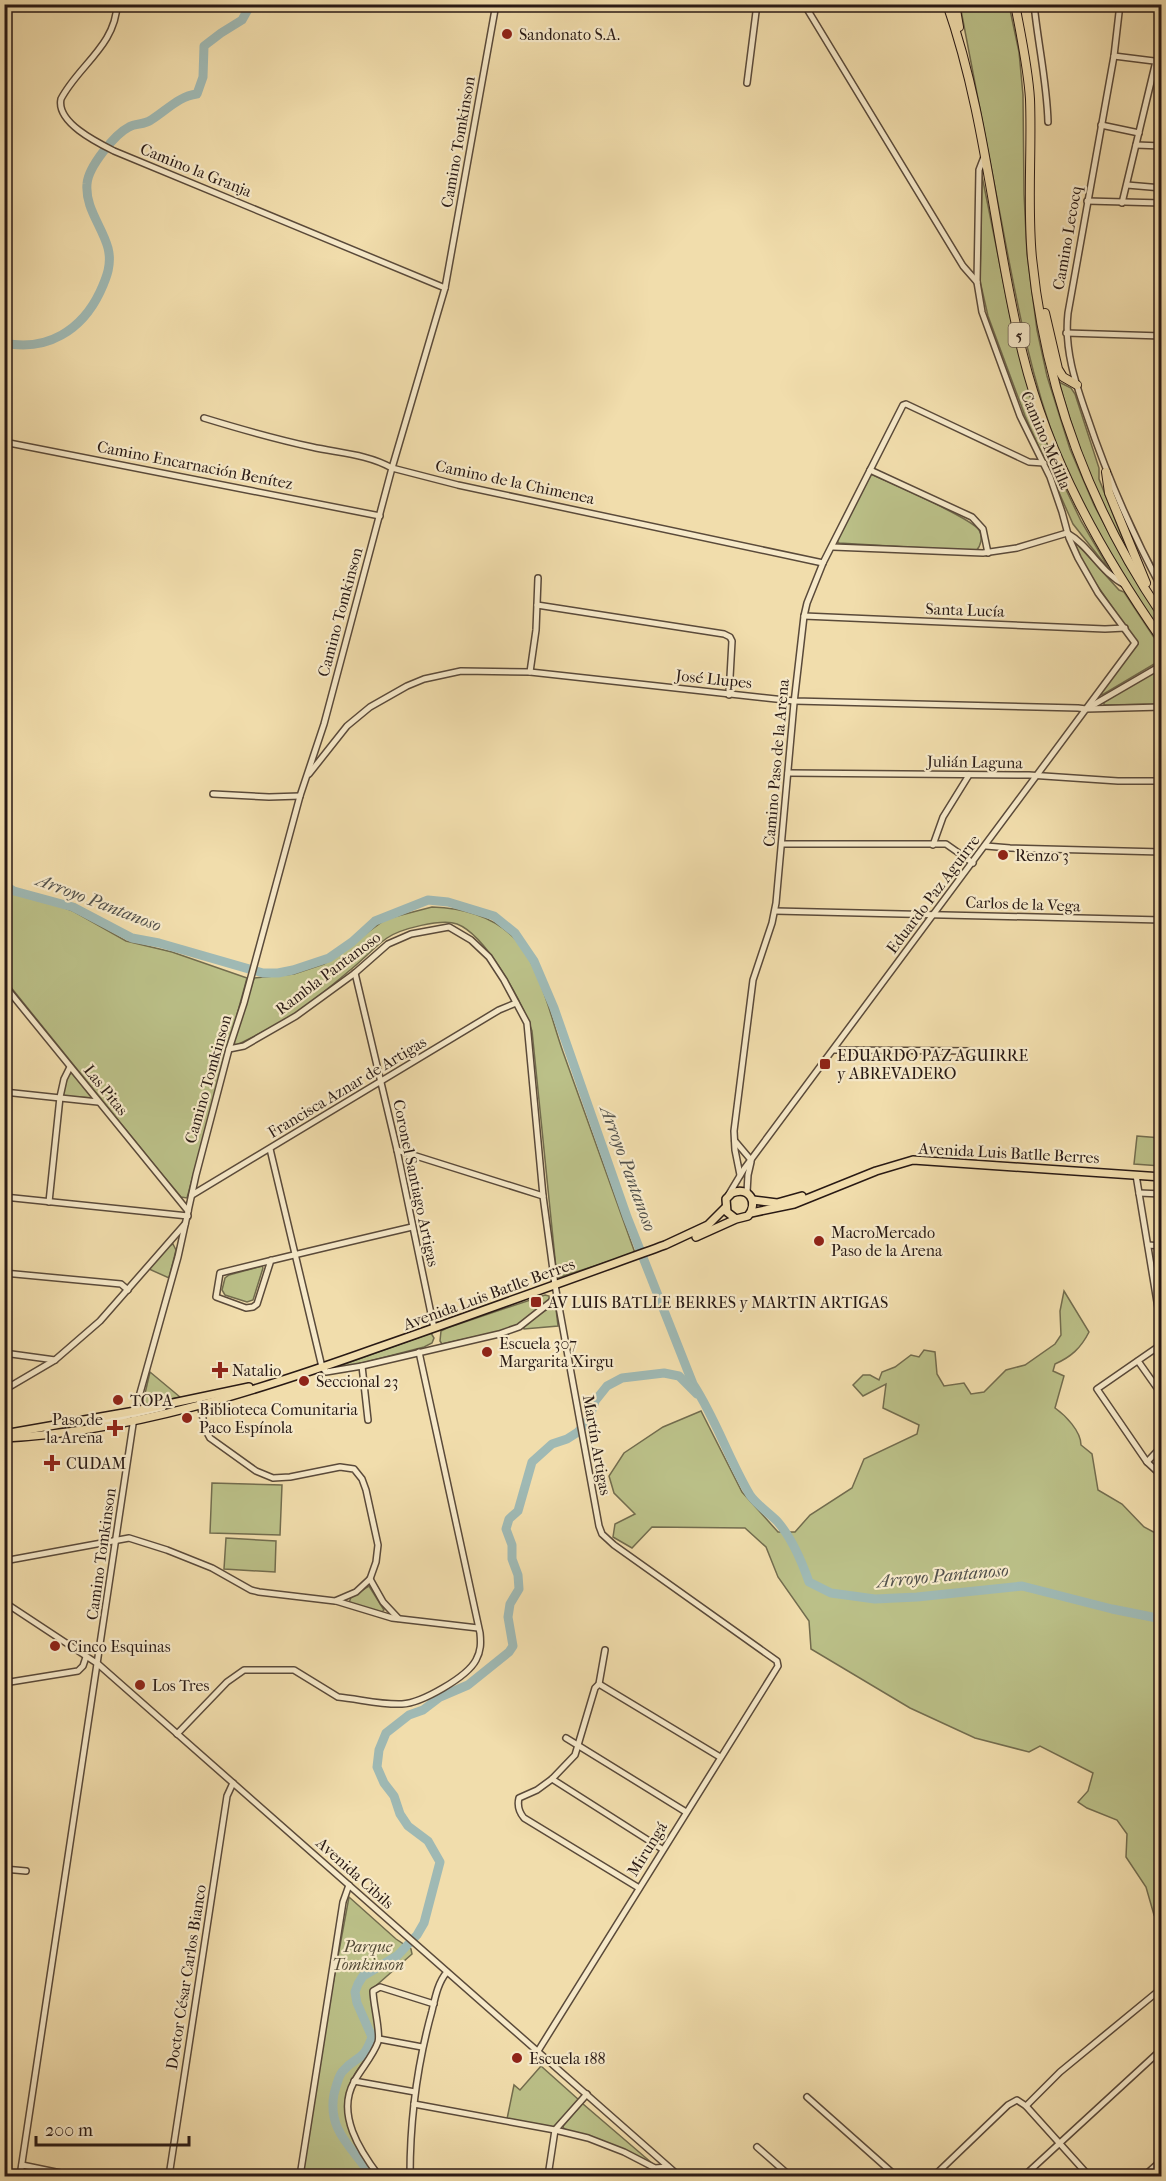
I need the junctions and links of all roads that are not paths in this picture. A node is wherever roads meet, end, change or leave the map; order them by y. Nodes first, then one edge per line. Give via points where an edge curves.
1 (117, 4) edge
2 (496, 4) edge
3 (757, 4) edge
4 (804, 4) edge
5 (947, 4) edge
6 (955, 4) edge
7 (1034, 4) edge
8 (1120, 4) edge
9 (1015, 6) edge
10 (1113, 56) junction
11 (1159, 61) edge
12 (965, 63) junction
13 (747, 83) dead end
14 (1048, 122) dead end
15 (1101, 125) junction
16 (1139, 133) junction
17 (1136, 145) junction
18 (1161, 146) edge
19 (984, 157) junction
20 (1126, 184) junction
21 (1161, 188) edge
22 (1087, 201) junction
23 (1122, 203) junction
24 (1161, 203) edge
25 (977, 282) junction
26 (445, 288) junction
27 (1037, 295) junction
28 (1066, 333) junction
29 (1161, 336) edge
30 (1073, 372) junction
31 (1065, 379) junction
32 (1077, 385) junction
33 (204, 418) dead end
34 (4, 442) edge
35 (1044, 463) junction
36 (392, 468) junction
37 (870, 470) junction
38 (1107, 472) junction
39 (380, 516) junction
40 (1067, 532) junction
41 (833, 547) junction
42 (988, 553) junction
43 (823, 563) junction
44 (538, 578) dead end
45 (1125, 585) junction
46 (1161, 589) edge
47 (1152, 601) junction
48 (537, 605) junction
49 (1161, 615) edge
50 (804, 616) junction
51 (1125, 628) junction
52 (1161, 640) edge
53 (1135, 643) joint
54 (1161, 664) edge
55 (530, 672) junction
56 (729, 695) junction
57 (794, 701) junction
58 (1161, 707) edge
59 (1086, 710) junction
60 (788, 773) junction
61 (969, 775) junction
62 (1037, 776) junction
63 (304, 780) junction
64 (1161, 782) edge
65 (213, 794) dead end
66 (300, 796) junction
67 (782, 844) junction
68 (933, 845) junction
69 (986, 846) junction
70 (1161, 852) edge
71 (973, 863) junction
72 (775, 911) junction
73 (935, 914) junction
74 (1161, 920) edge
75 (355, 973) junction
76 (4, 985) edge
77 (516, 1003) junction
78 (229, 1049) junction
79 (834, 1050) junction
80 (979, 1051) dead end
81 (70, 1067) junction
82 (380, 1083) junction
83 (4, 1092) edge
84 (60, 1097) junction
85 (99, 1102) junction
86 (735, 1141) junction
87 (270, 1149) junction
88 (397, 1150) junction
89 (752, 1160) junction
90 (740, 1175) junction
91 (1136, 1175) junction
92 (1161, 1177) edge
93 (824, 1190) junction
94 (747, 1192) junction
95 (1139, 1193) junction
96 (1161, 1194) edge
97 (192, 1195) junction
98 (728, 1195) junction
99 (543, 1196) junction
100 (4, 1197) edge
101 (753, 1200) junction
102 (49, 1202) junction
103 (725, 1208) junction
104 (188, 1213) junction
105 (751, 1213) junction
106 (736, 1219) junction
107 (186, 1224) junction
108 (412, 1227) junction
109 (1148, 1245) junction
110 (1161, 1246) edge
111 (662, 1247) junction
112 (295, 1255) junction
113 (271, 1260) junction
114 (4, 1273) edge
115 (555, 1285) junction
116 (128, 1290) junction
117 (1159, 1292) edge
118 (557, 1297) junction
119 (434, 1329) junction
120 (1161, 1332) edge
121 (1161, 1344) edge
122 (418, 1352) junction
123 (4, 1353) edge
124 (55, 1360) junction
125 (1138, 1360) junction
126 (362, 1366) junction
127 (322, 1367) junction
128 (4, 1390) edge
129 (1161, 1395) edge
130 (200, 1401) junction
131 (134, 1415) junction
132 (368, 1420) dead end
133 (4, 1436) edge
134 (1161, 1446) edge
135 (1147, 1462) junction
136 (1161, 1476) edge
137 (117, 1539) junction
138 (4, 1561) edge
139 (370, 1579) junction
140 (335, 1601) junction
141 (4, 1602) edge
142 (399, 1619) junction
143 (478, 1628) junction
144 (605, 1650) dead end
145 (86, 1657) junction
146 (777, 1661) joint
147 (98, 1664) junction
148 (4, 1683) edge
149 (598, 1684) junction
150 (177, 1734) junction
151 (566, 1738) dead end
152 (578, 1746) junction
153 (720, 1757) junction
154 (552, 1779) junction
155 (233, 1783) junction
156 (686, 1812) junction
157 (662, 1849) junction
158 (4, 1869) edge
159 (26, 1871) dead end
160 (349, 1885) junction
161 (639, 1888) junction
162 (447, 1972) junction
163 (1161, 1988) edge
164 (434, 2004) junction
165 (379, 2039) junction
166 (422, 2047) junction
167 (1161, 2049) edge
168 (538, 2051) junction
169 (354, 2081) junction
170 (415, 2092) junction
171 (587, 2094) junction
172 (807, 2097) dead end
173 (414, 2104) junction
174 (1026, 2106) junction
175 (555, 2130) junction
176 (1060, 2144) junction
177 (757, 2147) dead end
178 (1161, 2160) edge
179 (22, 2165) junction
180 (668, 2167) junction
181 (20, 2176) edge
182 (75, 2176) edge
183 (169, 2176) edge
184 (300, 2176) edge
185 (379, 2176) edge
186 (410, 2176) edge
187 (548, 2176) edge
188 (679, 2176) edge
189 (790, 2176) edge
190 (896, 2176) edge
191 (934, 2176) edge
192 (1024, 2176) edge
193 (1089, 2176) edge
194 (1144, 2176) edge

1 - 26 street, Camino la Granja via 108,38 64,93 60,102 65,118 114,151
2 - 26 street, Camino Tomkinson
3 - 13 street
4 - 25 street, Camino Melilla via 963,266
5 - 12 highway, 5
6 - 12 highway
7 - 14 street
8 - 10 street, Camino Lecocq
9 - 27 highway, 5 via 1029,98 1029,194
10 - 11 street
10 - 15 street, Camino Lecocq
11 - 16 street
12 - 19 highway, 5
15 - 16 street
15 - 22 street, Camino Lecocq
16 - 17 street
17 - 18 street
17 - 20 street
19 - 25 street, Camino Melilla via 980,170
19 - 45 highway, 5 via 1022,354 1036,399 1071,488
20 - 21 street
20 - 23 street
22 - 23 street
22 - 28 street, Camino Lecocq
23 - 24 street
25 - 35 street, Camino Melilla via 982,312 1011,392
26 - 36 street, Camino Tomkinson
27 - 31 highway via 1044,307 1054,359
27 - 47 highway, 5 via 1056,389 1081,463 1113,534
28 - 29 street
28 - 30 street, Camino Lecocq
30 - 31 highway
30 - 32 street, Camino Lecocq
31 - 32 highway
32 - 38 street, Camino Lecocq
33 - 36 street, Camino de la Chimenea via 360,456
34 - 39 street, Camino Encarnación Benítez
35 - 37 street, Camino Paso de la Arena via 1029,462 909,404 903,405
35 - 40 street, Camino Melilla
36 - 39 street, Camino Tomkinson
36 - 43 street, Camino de la Chimenea
37 - 41 street, Camino Paso de la Arena
37 - 42 street via 972,517 983,529
38 - 46 street, Camino Lecocq
38 - 47 highway via 1109,493
39 - 63 street, Camino Tomkinson via 324,724
40 - 42 street
40 - 45 street via 1082,543 1114,580
40 - 51 street, Camino Melilla via 1091,582
41 - 42 street
41 - 43 street, Camino Paso de la Arena
43 - 50 street, Camino Paso de la Arena
44 - 48 street
45 - 52 highway, 5
47 - 49 highway, 5
48 - 55 street
48 - 56 street via 730,636
50 - 51 street, Santa Lucía
50 - 57 street, Camino Paso de la Arena
51 - 53 street, Camino Melilla
53 - 59 street, Eduardo Paz Aguirre
54 - 59 street
55 - 56 street, José Llupes
55 - 63 street, José Llupes via 461,671 406,686 354,719
56 - 57 street, José Llupes
57 - 59 street, José Llupes
57 - 60 street, Camino Paso de la Arena
58 - 59 street, José Llupes
59 - 62 street, Eduardo Paz Aguirre
60 - 61 street, Julián Laguna
60 - 67 street, Camino Paso de la Arena
61 - 62 street, Julián Laguna
61 - 68 street via 943,817
62 - 64 street, Julián Laguna
62 - 69 street, Eduardo Paz Aguirre
63 - 66 street, Camino Tomkinson
65 - 66 street
66 - 78 street, Camino Tomkinson
67 - 68 street
67 - 72 street, Camino Paso de la Arena
68 - 71 street via 948,844
69 - 70 street
69 - 71 street, Eduardo Paz Aguirre
71 - 73 street, Eduardo Paz Aguirre
72 - 73 street, Carlos de la Vega
72 - 86 street, Camino Paso de la Arena via 753,980
73 - 74 street, Carlos de la Vega
73 - 79 street, Eduardo Paz Aguirre
75 - 77 street, Rambla Pantanoso via 397,939 449,927 484,951
75 - 78 street, Rambla Pantanoso via 296,1017 244,1046
75 - 82 street, Coronel Santiago Artigas
76 - 81 street, Las Pitas
77 - 82 street, Francisca Aznar de Artigas
77 - 99 street, Martín Artigas via 527,1023
78 - 97 street, Camino Tomkinson
79 - 80 street
79 - 89 street, Eduardo Paz Aguirre
81 - 84 street
81 - 85 street, Las Pitas
82 - 87 street, Francisca Aznar de Artigas
82 - 88 street, Coronel Santiago Artigas
83 - 84 street
84 - 85 street
84 - 102 street
85 - 104 street, Las Pitas
86 - 89 street
86 - 90 street, Camino Paso de la Arena
87 - 97 street, Francisca Aznar de Artigas
87 - 112 street
88 - 99 street
88 - 108 street, Coronel Santiago Artigas
89 - 90 street
89 - 94 street
90 - 98 street
91 - 92 main road, Avenida Luis Batlle Berres
91 - 93 main road, Avenida Luis Batlle Berres via 914,1160
91 - 95 street
93 - 101 main road, Avenida Luis Batlle Berres via 777,1203
93 - 105 main road, Avenida Luis Batlle Berres via 794,1204
94 - 98 main road via 739,1190
94 - 101 main road
95 - 96 street
95 - 109 street
97 - 104 street, Camino Tomkinson
98 - 103 main road
99 - 115 street, Martín Artigas
100 - 102 street
101 - 105 main road
102 - 104 street
103 - 106 main road
103 - 111 main road, Avenida Luis Batlle Berres via 708,1226
104 - 107 street, Camino Tomkinson
105 - 106 main road
106 - 111 main road, Avenida Luis Batlle Berres
107 - 116 street
107 - 131 street, Camino Tomkinson
108 - 112 street
108 - 119 street, Coronel Santiago Artigas
109 - 110 street
109 - 117 street
111 - 115 main road, Avenida Luis Batlle Berres
112 - 113 street
112 - 127 street
113 - 113 street via 253,1307 216,1297 220,1273
114 - 116 street via 122,1284
115 - 118 street, Martín Artigas
115 - 119 main road, Avenida Luis Batlle Berres
116 - 124 street
117 - 120 street
118 - 122 street, Avenida Luis Batlle Berres via 530,1320 509,1331
118 - 146 street, Martín Artigas via 596,1518 606,1538
119 - 127 main road, Avenida Luis Batlle Berres
121 - 125 street
122 - 126 street, Avenida Luis Batlle Berres
122 - 143 street
123 - 124 street
124 - 128 street
125 - 129 street
125 - 135 street via 1097,1389
126 - 127 street, Avenida Luis Batlle Berres via 331,1372
126 - 132 street
127 - 130 main road, Avenida Luis Batlle Berres
130 - 131 main road, Avenida Luis Batlle Berres
130 - 131 main road, Avenida Luis Batlle Berres via 175,1403
130 - 139 street via 210,1438 263,1475 281,1478 340,1467 358,1473 366,1490 378,1545
131 - 133 main road, Avenida Luis Batlle Berres
131 - 133 main road, Avenida Luis Batlle Berres via 50,1434
131 - 137 street, Camino Tomkinson
134 - 135 street
135 - 136 street
137 - 138 street
137 - 140 street via 129,1538 167,1550 212,1568 251,1590
137 - 147 street, Camino Tomkinson
139 - 140 street via 356,1592
139 - 142 street
140 - 142 street
141 - 145 street, Avenida Cibils
142 - 143 street
143 - 150 street via 480,1651 475,1663 422,1699 402,1704 338,1697 290,1669 251,1669 234,1676
144 - 149 street
145 - 147 street, Avenida Cibils
145 - 148 street via 78,1671
146 - 153 street, Mirungá via 778,1666
147 - 150 street, Avenida Cibils
147 - 179 street, Camino Tomkinson
149 - 152 street
149 - 153 street
150 - 155 street, Avenida Cibils
151 - 152 street
152 - 154 street via 575,1755
152 - 156 street
153 - 156 street, Mirungá
154 - 157 street
154 - 161 street via 519,1798 518,1807 524,1818
155 - 160 street, Avenida Cibils
155 - 183 street, Doctor César Carlos Bianco via 227,1796
156 - 157 street, Mirungá
157 - 161 street, Mirungá
158 - 159 street
160 - 162 street, Avenida Cibils
160 - 184 street via 343,1902
161 - 168 street, Mirungá
162 - 164 street
162 - 168 street, Avenida Cibils
163 - 174 street via 1060,2072
164 - 165 street via 380,1987 374,1989
164 - 166 street
165 - 166 street
165 - 169 street
166 - 170 street
167 - 176 street
168 - 171 street, Avenida Cibils
169 - 170 street
169 - 185 street via 348,2098 349,2119 362,2152
170 - 173 street
171 - 175 street
171 - 180 street, Avenida Cibils
172 - 190 street
173 - 175 street
173 - 186 street
174 - 176 street
174 - 191 street via 1014,2101
175 - 180 street via 588,2138 655,2168
175 - 187 street
176 - 192 street
176 - 193 street
177 - 189 street
178 - 194 street
179 - 181 street, Camino Tomkinson
179 - 182 street
180 - 188 street, Avenida Cibils

